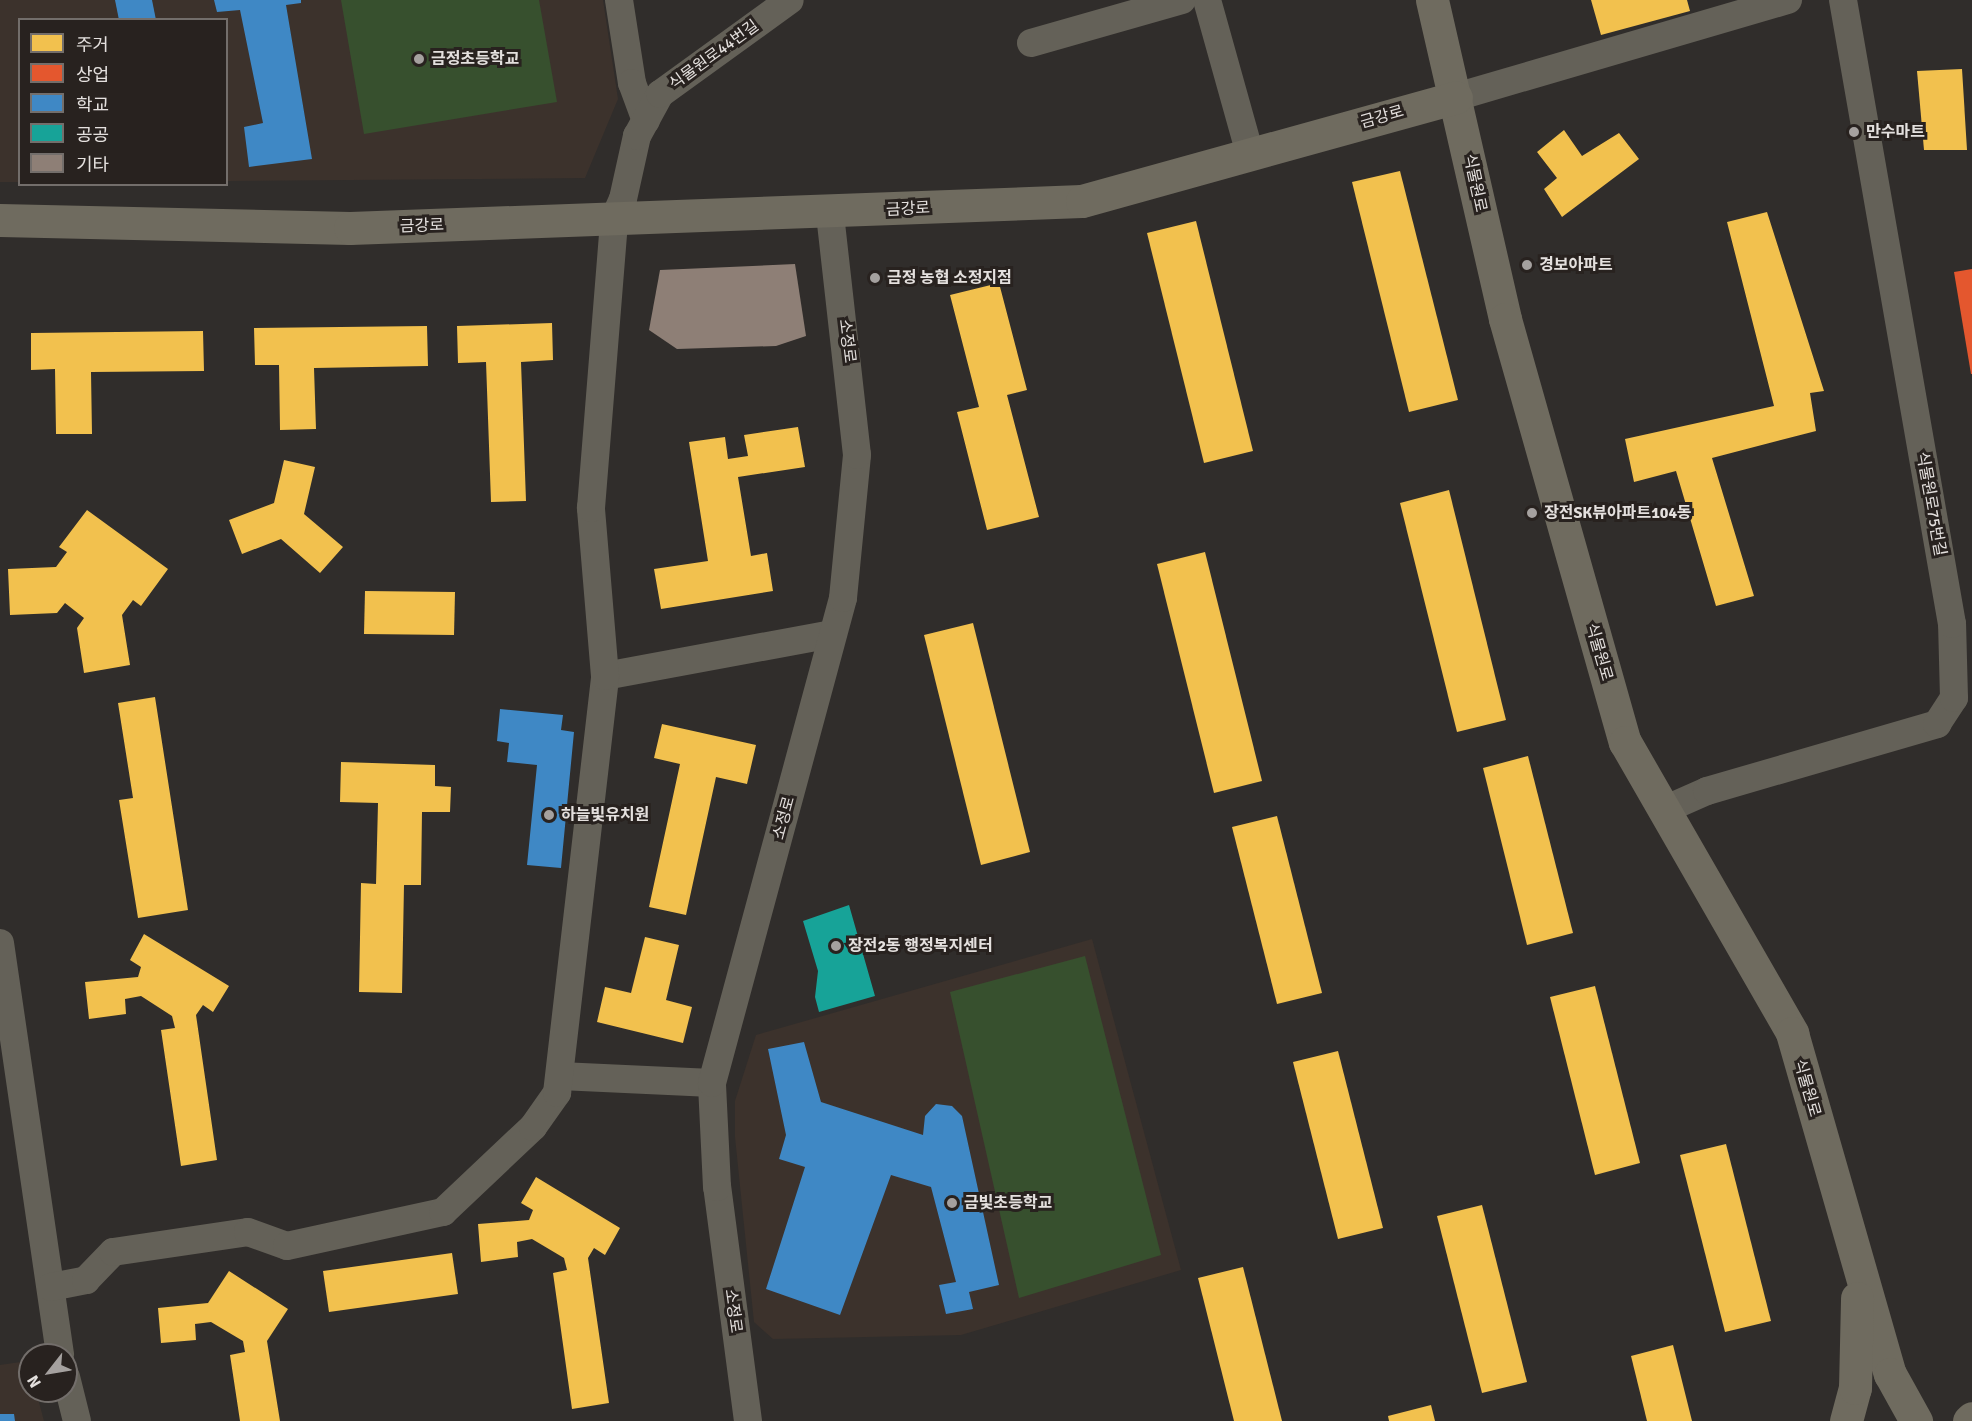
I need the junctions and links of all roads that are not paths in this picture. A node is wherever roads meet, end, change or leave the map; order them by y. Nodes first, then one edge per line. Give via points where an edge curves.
1 (619, 0) edge
2 (790, 0) edge
3 (1182, 0) edge
4 (1207, 0) edge
5 (1432, 0) edge
6 (1788, 0) edge
7 (1843, 0) edge
8 (1031, 43) dead end
9 (1456, 97) junction
10 (646, 121) junction
11 (1250, 154) junction
12 (830, 213) junction
13 (614, 219) junction
14 (0, 220) edge
15 (832, 634) junction
16 (605, 676) junction
17 (1664, 810) junction
18 (0, 943) edge
19 (560, 1076) junction
20 (712, 1083) junction
21 (1857, 1269) junction
22 (51, 1287) junction
23 (58, 1343) edge
24 (73, 1403) edge
25 (1972, 1418) edge
26 (78, 1421) edge
27 (748, 1421) edge
28 (1846, 1421) edge
29 (1916, 1421) edge
30 (1969, 1421) edge

1 - 10 street via 632,83
2 - 10 street, 식물원로44번길 via 660,94
3 - 8 street
4 - 11 street
5 - 9 main road, 식물원로
6 - 9 street, 금강로
7 - 17 street, 식물원로75번길 via 1952,624 1954,698 1937,724 1707,791
9 - 11 main road, 금강로
9 - 17 main road, 식물원로 via 1505,319 1625,742
10 - 13 street, 식물원로44번길 via 637,136 623,200
11 - 12 main road, 금강로 via 1082,201
12 - 13 main road, 금강로
12 - 15 street, 소정로 via 857,455 843,598
13 - 14 main road, 금강로 via 350,228
13 - 16 street, 식물원로44번길 via 591,508
15 - 16 street
15 - 20 street, 소정로
16 - 19 street, 식물원로44번길
17 - 21 main road, 식물원로 via 1792,1033
18 - 22 street
19 - 20 street
19 - 22 street, 식물원로44번길 via 557,1093 533,1127 443,1212 287,1246 248,1232 113,1252 86,1280
20 - 27 street, 소정로 via 717,1187
21 - 28 main road, 식물원로 via 1855,1388
21 - 29 main road, 식물원로 via 1890,1374
22 - 23 street
24 - 26 street
25 - 30 main road

